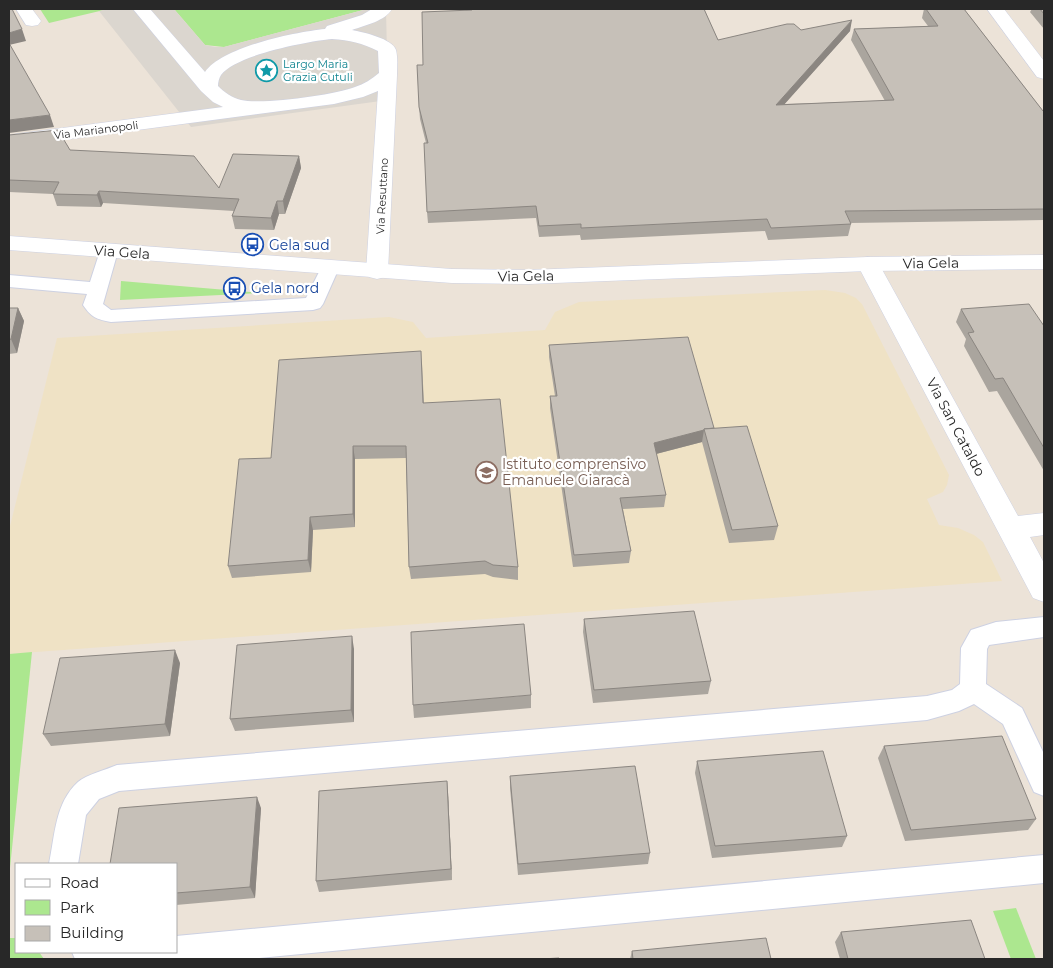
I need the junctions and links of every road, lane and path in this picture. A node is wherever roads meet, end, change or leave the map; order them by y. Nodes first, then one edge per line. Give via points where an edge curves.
1 (141, 9) edge
2 (385, 9) edge
3 (995, 9) edge
4 (323, 34) junction
5 (387, 49) junction
6 (176, 50) junction
7 (237, 56) junction
8 (1044, 73) edge
9 (388, 76) junction
10 (208, 87) junction
11 (334, 98) junction
12 (262, 108) junction
13 (387, 121) junction
14 (9, 141) edge
15 (9, 243) edge
16 (109, 251) junction
17 (1044, 262) edge
18 (868, 264) junction
19 (330, 268) junction
20 (377, 272) junction
21 (9, 281) edge
22 (98, 289) junction
23 (1044, 524) edge
24 (1010, 528) junction
25 (1044, 590) edge
26 (1044, 627) edge
27 (972, 689) junction
28 (1044, 784) edge
29 (64, 863) edge
30 (1044, 870) edge
31 (178, 951) edge
32 (91, 953) edge
33 (156, 953) edge

1 - 6 street
2 - 4 street via 368,19
2 - 5 street, Via Resuttano
3 - 8 street
4 - 5 street via 364,37
4 - 7 street
5 - 9 street, Via Resuttano
6 - 7 street via 200,58
6 - 10 street
7 - 10 street via 216,68
9 - 11 street via 377,86
9 - 13 street, Via Resuttano
10 - 12 street via 222,101
11 - 12 street
11 - 13 street via 369,106
12 - 14 street, Via Marianopoli
13 - 20 street, Via Resuttano
15 - 16 street, Via Gela
16 - 19 street, Via Gela
16 - 22 lane
17 - 18 street, Via Gela
18 - 20 street, Via Gela via 528,277
18 - 24 street, Via San Cataldo
19 - 20 street, Via Gela
19 - 22 lane via 313,304 111,316 100,314 93,305
21 - 22 lane
23 - 24 street
24 - 25 street, Via San Cataldo
26 - 27 lane via 980,637 974,648
27 - 28 lane via 1014,716
27 - 29 lane via 959,700 927,708 117,778 89,790 73,810
30 - 31 lane
32 - 33 lane via 109,957

